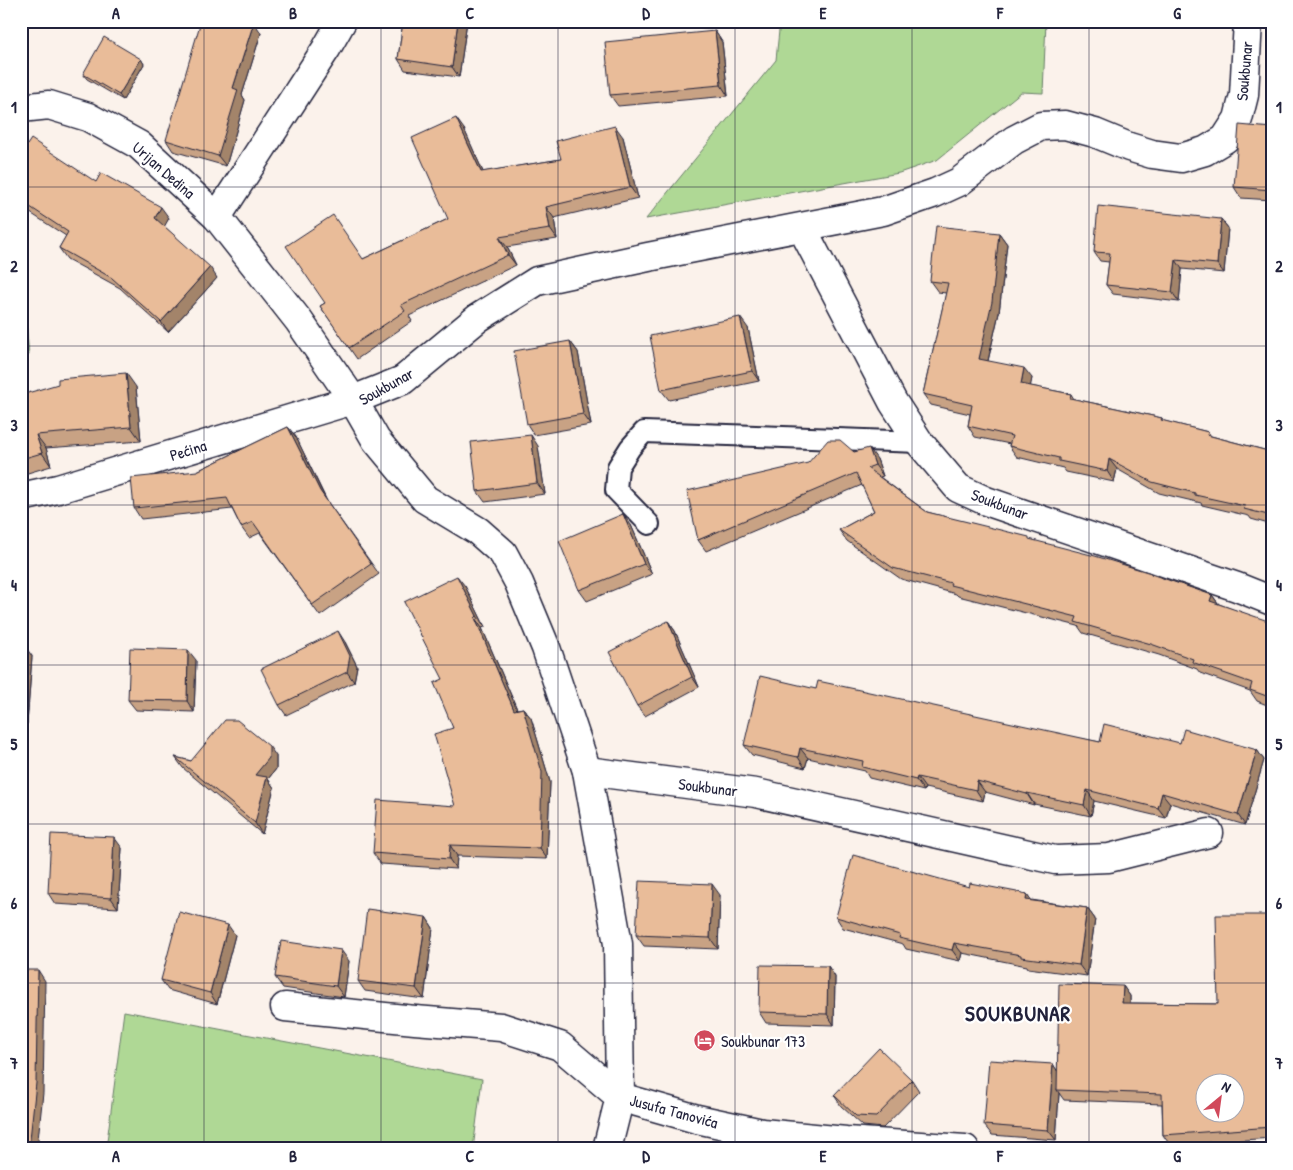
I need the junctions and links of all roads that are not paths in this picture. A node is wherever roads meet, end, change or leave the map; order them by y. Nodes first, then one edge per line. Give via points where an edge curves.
1 (342, 21) edge
2 (1248, 21) edge
3 (21, 108) edge
4 (217, 217) junction
5 (802, 228) junction
6 (353, 400) junction
7 (919, 442) junction
8 (21, 497) edge
9 (649, 524) dead end
10 (1272, 601) edge
11 (587, 771) junction
12 (1209, 833) dead end
13 (285, 1007) dead end
14 (620, 1097) junction
15 (607, 1149) edge
16 (965, 1149) edge

1 - 4 street
2 - 5 street, Soukbunar via 1244,96 1238,120 1225,139 1205,151 1181,158 1152,154 1094,132 1065,125 1041,126 1014,140 959,182 935,193 883,211
3 - 4 street, Urijan Dedina via 49,105 88,117 139,145
4 - 6 street, Urijan Dedina via 299,321
5 - 6 street, Soukbunar via 537,281 478,318 404,380
5 - 7 street, Soukbunar via 893,402
6 - 8 street, Pećina
6 - 11 street, Soukbunar via 376,440 424,499 478,531 503,553 546,648
7 - 9 lane via 644,432 618,467 616,490
7 - 10 street, Soukbunar via 958,488 986,501
11 - 12 street, Soukbunar via 756,793 1055,860 1109,858
11 - 14 street, Soukbunar via 618,944
13 - 14 street, Jusufa Tanovića via 501,1026 560,1046
14 - 15 street, Soukbunar
14 - 16 street, Jusufa Tanovića via 697,1119 762,1132

